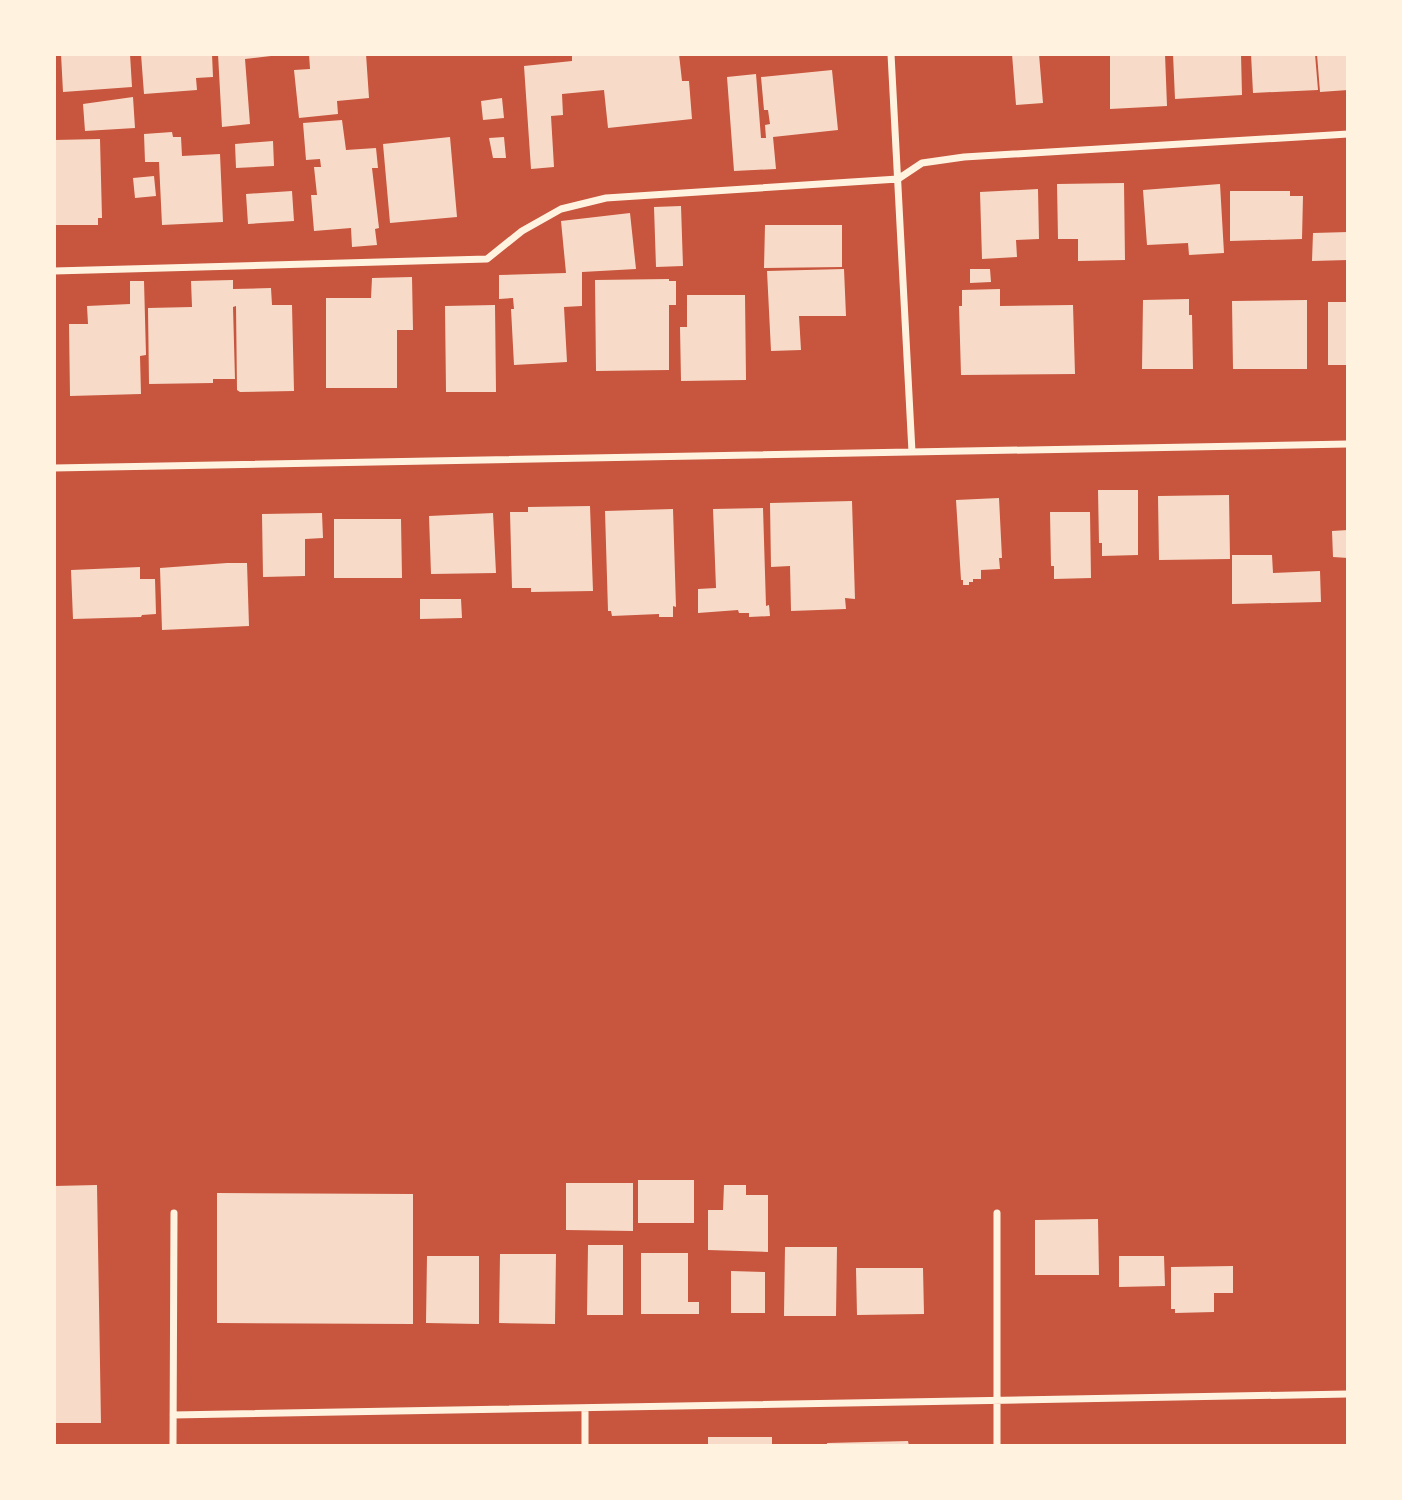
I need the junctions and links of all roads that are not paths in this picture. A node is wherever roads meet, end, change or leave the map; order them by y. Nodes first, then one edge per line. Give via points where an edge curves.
1 (891, 54) edge
2 (1348, 134) edge
3 (898, 179) junction
4 (54, 271) edge
5 (1348, 444) edge
6 (912, 452) junction
7 (54, 468) edge
8 (174, 1213) dead end
9 (997, 1213) dead end
10 (1348, 1394) edge
11 (997, 1400) junction
12 (585, 1408) junction
13 (173, 1415) junction
14 (173, 1446) edge
15 (585, 1446) edge
16 (997, 1446) edge

1 - 3 street
2 - 3 street via 964,157 922,163
3 - 4 street via 594,201 542,219 487,259
3 - 6 street
5 - 6 street
6 - 7 street
8 - 13 street
9 - 11 street
10 - 11 street
11 - 12 street
11 - 16 street
12 - 13 street
12 - 15 street
13 - 14 street

